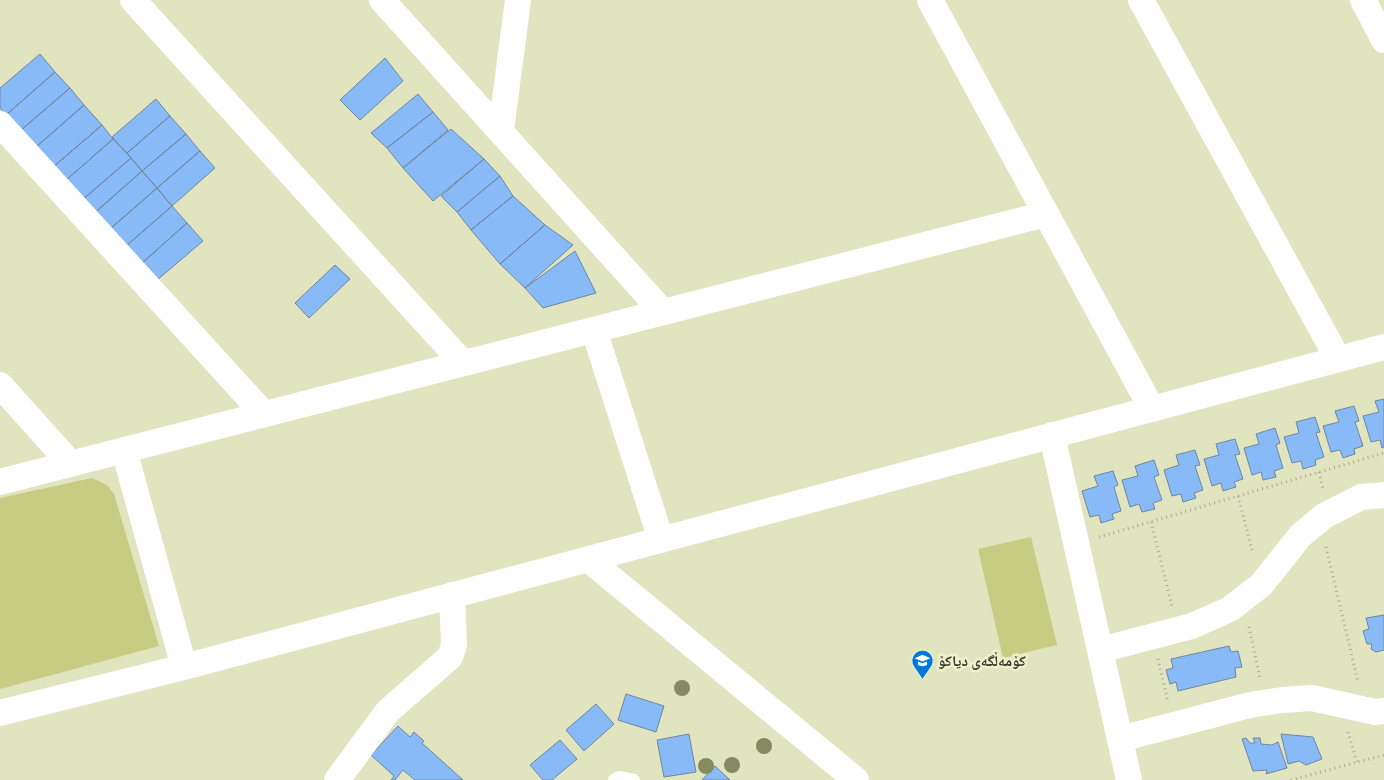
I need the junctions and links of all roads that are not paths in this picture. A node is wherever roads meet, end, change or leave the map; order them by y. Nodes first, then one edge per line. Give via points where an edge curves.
1 (133, 0) edge
2 (382, 0) edge
3 (518, 0) edge
4 (930, 0) edge
5 (1141, 0) edge
6 (1363, 0) edge
7 (1384, 40) edge
8 (0, 124) edge
9 (501, 130) junction
10 (1046, 214) junction
11 (663, 312) junction
12 (594, 330) junction
13 (1384, 347) edge
14 (1338, 359) junction
15 (463, 363) junction
16 (0, 385) edge
17 (1152, 409) junction
18 (264, 414) junction
19 (1052, 435) junction
20 (124, 450) junction
21 (70, 464) junction
22 (0, 482) edge
23 (1384, 495) edge
24 (661, 540) junction
25 (588, 559) junction
26 (452, 595) junction
27 (1100, 650) junction
28 (184, 666) junction
29 (1374, 710) edge
30 (0, 713) edge
31 (1120, 739) junction
32 (337, 780) edge
33 (614, 780) edge
34 (634, 780) edge
35 (856, 780) edge
36 (1129, 780) edge

1 - 15 street
2 - 9 street
3 - 9 street
4 - 10 street
5 - 14 street
6 - 7 street
8 - 18 street
9 - 11 street
10 - 11 street
10 - 17 street
11 - 12 street
12 - 15 street
12 - 24 street
13 - 14 street
14 - 17 street
15 - 18 street
16 - 21 street
17 - 19 street
18 - 20 street
19 - 24 street
19 - 27 street
20 - 21 street
20 - 28 street
21 - 22 street
23 - 27 street via 1361,497 1320,520 1301,535 1252,592 1230,609 1178,630
24 - 25 street
25 - 26 street
25 - 35 street
26 - 28 street
26 - 32 street via 454,645 450,656 388,711
27 - 31 street
28 - 30 street
29 - 31 street via 1312,698 1265,703
31 - 36 street
33 - 34 lane

